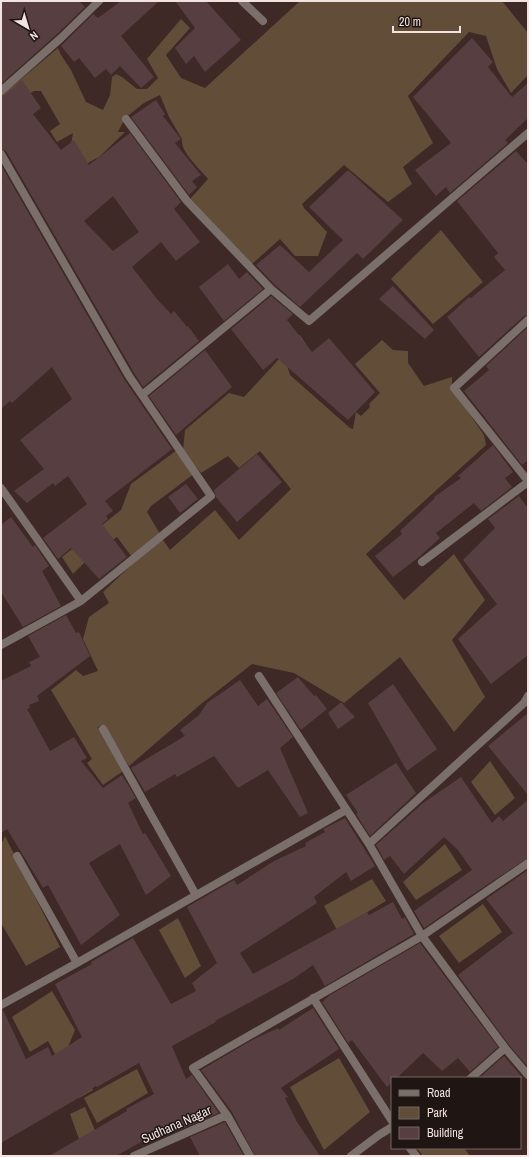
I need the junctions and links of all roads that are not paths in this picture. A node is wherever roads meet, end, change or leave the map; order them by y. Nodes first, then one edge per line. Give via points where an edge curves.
1 (99, 1) edge
2 (242, 1) edge
3 (263, 21) dead end
4 (1, 91) edge
5 (126, 119) dead end
6 (528, 133) edge
7 (1, 154) edge
8 (271, 289) junction
9 (528, 320) edge
10 (142, 395) junction
11 (528, 482) edge
12 (1, 488) edge
13 (422, 562) dead end
14 (81, 601) junction
15 (1, 645) edge
16 (259, 676) dead end
17 (527, 703) edge
18 (103, 729) dead end
19 (346, 810) junction
20 (369, 844) junction
21 (17, 856) dead end
22 (528, 862) edge
23 (196, 895) junction
24 (422, 936) junction
25 (77, 963) junction
26 (313, 998) junction
27 (1, 1005) edge
28 (505, 1048) junction
29 (528, 1074) edge
30 (472, 1077) edge
31 (227, 1115) junction
32 (391, 1119) edge
33 (391, 1128) edge
34 (134, 1156) edge
35 (250, 1156) edge
36 (351, 1156) edge

1 - 4 street
2 - 3 street
5 - 8 street via 187,201
6 - 8 street via 308,320
7 - 10 street
8 - 10 street
9 - 11 street via 454,388
10 - 14 street via 211,496
11 - 13 street
12 - 14 street
14 - 15 street
16 - 19 street
17 - 20 street
18 - 23 street
19 - 20 street
19 - 23 street
20 - 24 street
21 - 25 street
22 - 24 street
23 - 25 street
24 - 26 street
24 - 28 street
25 - 27 street
26 - 31 street via 193,1068
26 - 32 street
28 - 29 street
28 - 30 street
31 - 34 street, Sudhana Nagar
31 - 35 street
33 - 36 street

